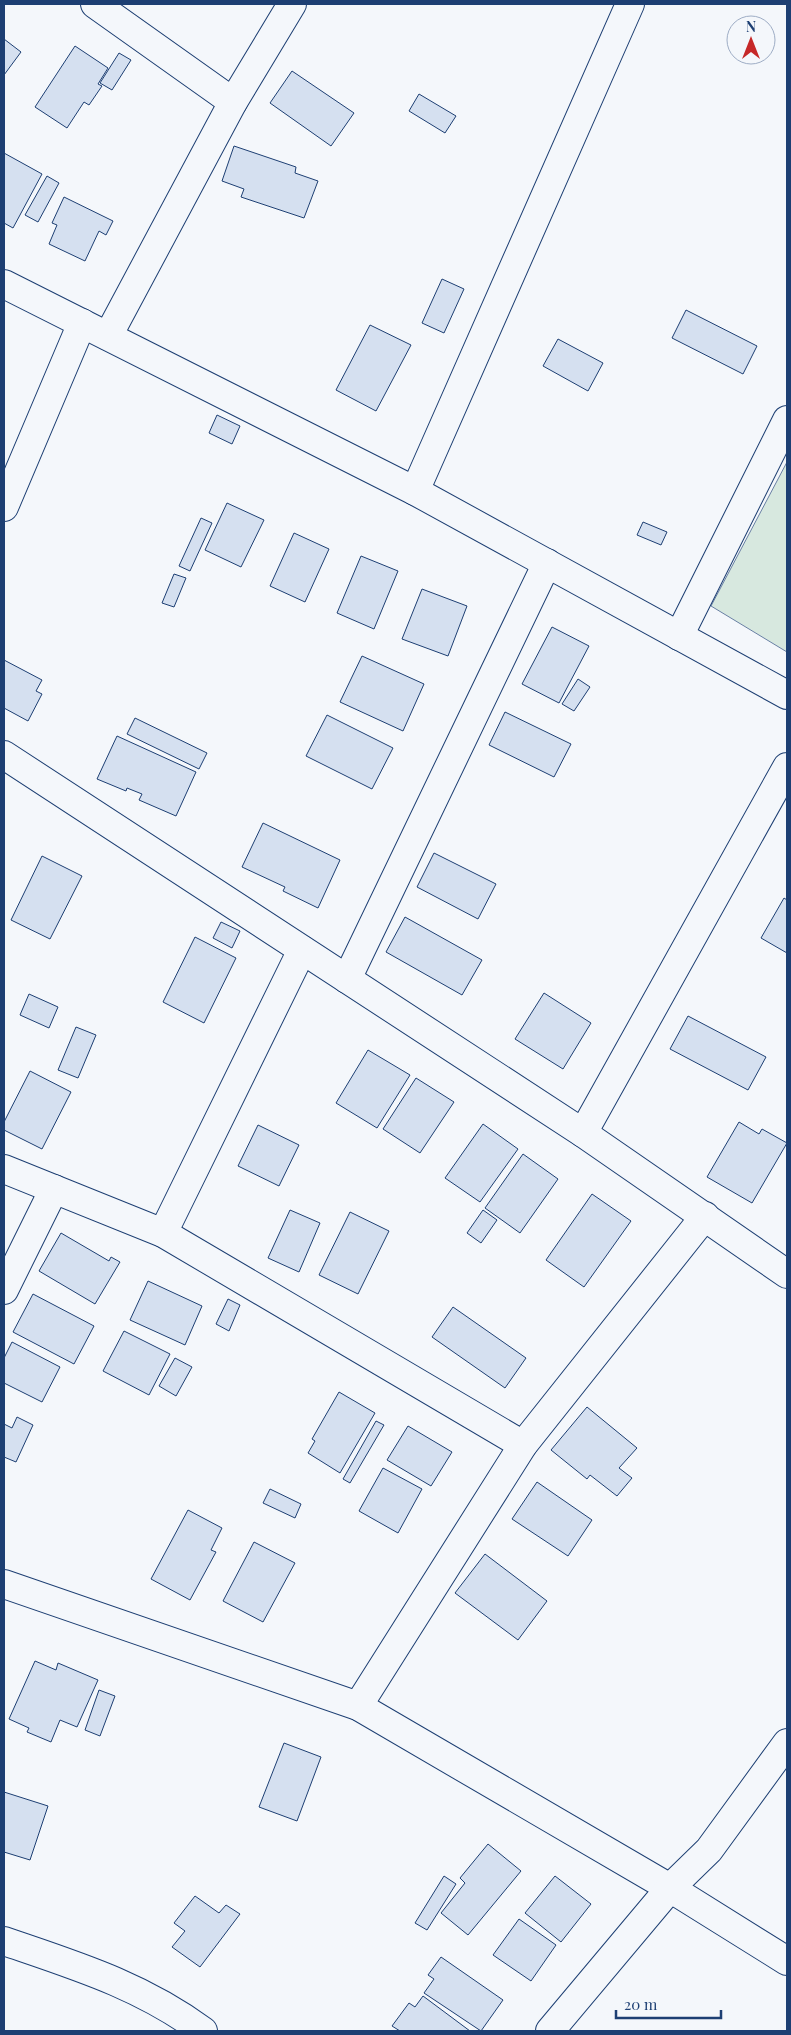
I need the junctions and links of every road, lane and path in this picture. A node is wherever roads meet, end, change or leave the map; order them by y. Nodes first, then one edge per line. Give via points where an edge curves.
1 (95, 4) edge
2 (292, 4) edge
3 (630, 4) edge
4 (233, 102) junction
5 (4, 284) edge
6 (82, 323) junction
7 (108, 336) junction
8 (787, 420) edge
9 (415, 491) junction
10 (4, 507) edge
11 (547, 563) junction
12 (679, 636) junction
13 (787, 695) edge
14 (4, 755) edge
15 (787, 767) edge
16 (302, 950) junction
17 (347, 979) junction
18 (583, 1133) junction
19 (4, 1169) edge
20 (54, 1189) junction
21 (705, 1216) junction
22 (163, 1233) junction
23 (787, 1274) edge
24 (4, 1290) edge
25 (524, 1445) junction
26 (6, 1593) edge
27 (358, 1706) junction
28 (787, 1743) edge
29 (670, 1888) junction
30 (4, 1941) edge
31 (787, 1961) edge
32 (204, 2031) edge
33 (550, 2031) edge

1 - 4 street
2 - 4 street
3 - 9 street
4 - 7 street
5 - 6 street
6 - 7 street
6 - 10 street
7 - 9 street
8 - 12 street
9 - 11 street
11 - 12 street
11 - 17 street
12 - 13 street
14 - 16 street
15 - 18 street
16 - 17 street
16 - 22 street
17 - 18 street
18 - 21 street
19 - 20 street
20 - 22 street
20 - 24 street
21 - 23 street
21 - 25 street
22 - 25 street
25 - 27 street
26 - 27 street
27 - 29 street
28 - 29 street via 709,1850
29 - 31 street
29 - 33 street
30 - 32 street via 100,1974 152,1998

